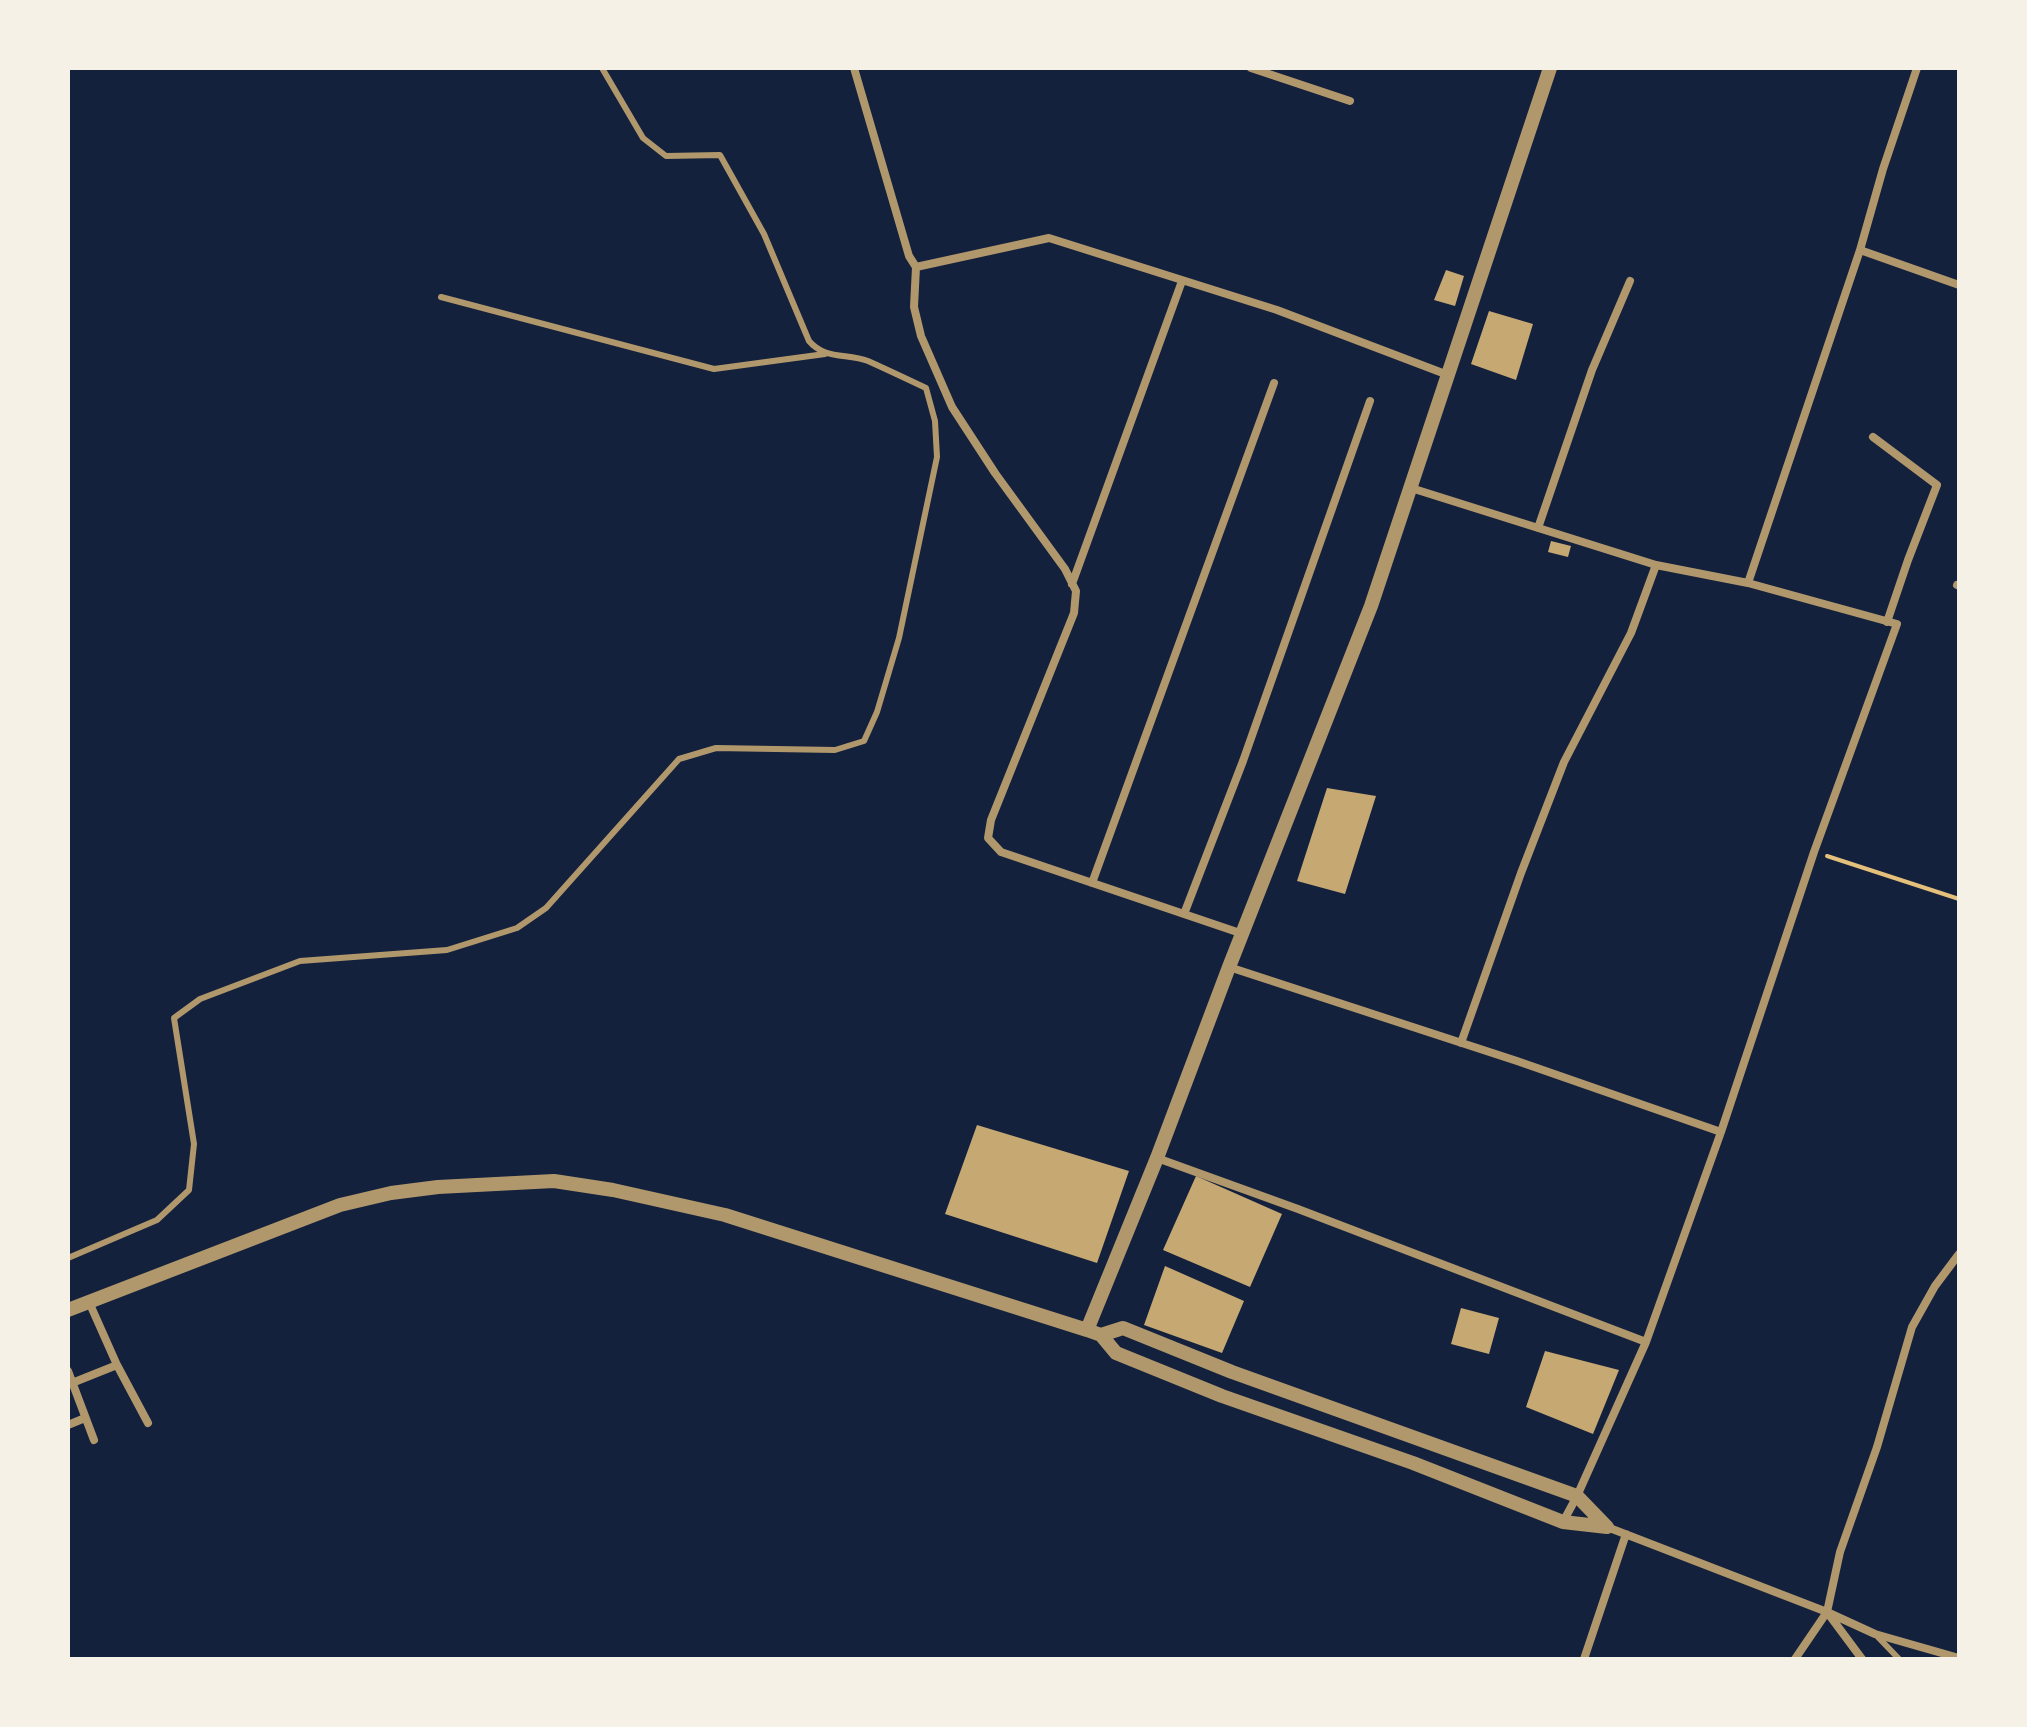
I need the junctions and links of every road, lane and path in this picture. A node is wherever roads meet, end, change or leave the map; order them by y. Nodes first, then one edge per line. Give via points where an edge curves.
1 (602, 68) edge
2 (854, 68) edge
3 (1251, 68) edge
4 (1550, 68) edge
5 (1917, 68) edge
6 (1271, 71) edge
7 (1350, 101) dead end
8 (1860, 250) junction
9 (916, 267) junction
10 (1182, 281) junction
11 (1630, 281) dead end
12 (1959, 285) edge
13 (441, 297) dead end
14 (825, 354) junction
15 (1448, 375) junction
16 (1274, 383) dead end
17 (1370, 401) dead end
18 (1873, 437) dead end
19 (1411, 488) junction
20 (1538, 528) junction
21 (1656, 565) junction
22 (1748, 583) junction
23 (1072, 584) junction
24 (1887, 622) junction
25 (1814, 852) junction
26 (1092, 883) junction
27 (1959, 899) edge
28 (1184, 914) junction
29 (1243, 934) junction
30 (1229, 967) junction
31 (1461, 1043) junction
32 (1721, 1132) junction
33 (1157, 1158) junction
34 (1959, 1254) edge
35 (68, 1258) edge
36 (89, 1302) junction
37 (68, 1310) edge
38 (1094, 1332) junction
39 (1646, 1342) junction
40 (117, 1365) junction
41 (68, 1371) edge
42 (1232, 1372) junction
43 (72, 1383) junction
44 (1222, 1396) junction
45 (85, 1418) junction
46 (148, 1423) dead end
47 (68, 1425) edge
48 (94, 1440) dead end
49 (1421, 1440) junction
50 (1413, 1463) junction
51 (1577, 1496) junction
52 (1563, 1522) junction
53 (1607, 1527) junction
54 (1626, 1534) junction
55 (1827, 1612) junction
56 (1875, 1634) junction
57 (1959, 1658) edge
58 (1584, 1659) edge
59 (1795, 1659) edge
60 (1862, 1659) edge
61 (1899, 1659) edge

1 - 14 lane via 643,138 666,156 720,155 764,234 809,341
2 - 9 street
3 - 6 street
4 - 15 street
5 - 8 street
6 - 7 street
8 - 12 street
8 - 22 street
9 - 10 street via 1049,238
9 - 23 street via 914,307 921,336 952,407
10 - 15 street via 1277,310
10 - 23 street
11 - 20 street via 1592,370
13 - 14 lane via 714,369
14 - 35 lane via 864,360 926,388 935,421 937,457 899,638 864,741 835,750 716,748 679,759 546,908 517,928 447,950 300,961 200,999 174,1018 194,1144 189,1190 157,1220
15 - 19 street
16 - 26 street
17 - 28 street
18 - 24 street via 1937,485
19 - 20 street
19 - 29 street via 1371,606
20 - 21 street
21 - 22 street
21 - 31 street via 1631,633 1564,762
22 - 24 street
23 - 26 street via 1074,613 988,838 1001,852
24 - 25 street via 1897,624
25 - 27 path
25 - 32 street
26 - 28 street
28 - 29 street
29 - 30 street
30 - 31 street
30 - 33 street
31 - 32 street
32 - 39 street
33 - 38 street
33 - 39 street
34 - 55 street via 1912,1327 1840,1552
36 - 37 street
36 - 38 street via 340,1205 438,1187 554,1181 725,1215
36 - 40 street
38 - 42 street via 1123,1328
38 - 44 street via 1116,1353
39 - 51 street
40 - 43 street
40 - 46 street
41 - 43 street
42 - 44 street
42 - 49 street
43 - 45 street
44 - 50 street
45 - 47 street
45 - 48 street
49 - 50 street
49 - 51 street
50 - 52 street
51 - 52 street
51 - 53 street
52 - 53 street
53 - 54 street
54 - 55 street
54 - 58 street
55 - 56 street
55 - 59 street
55 - 60 street
56 - 57 street
56 - 61 lane

